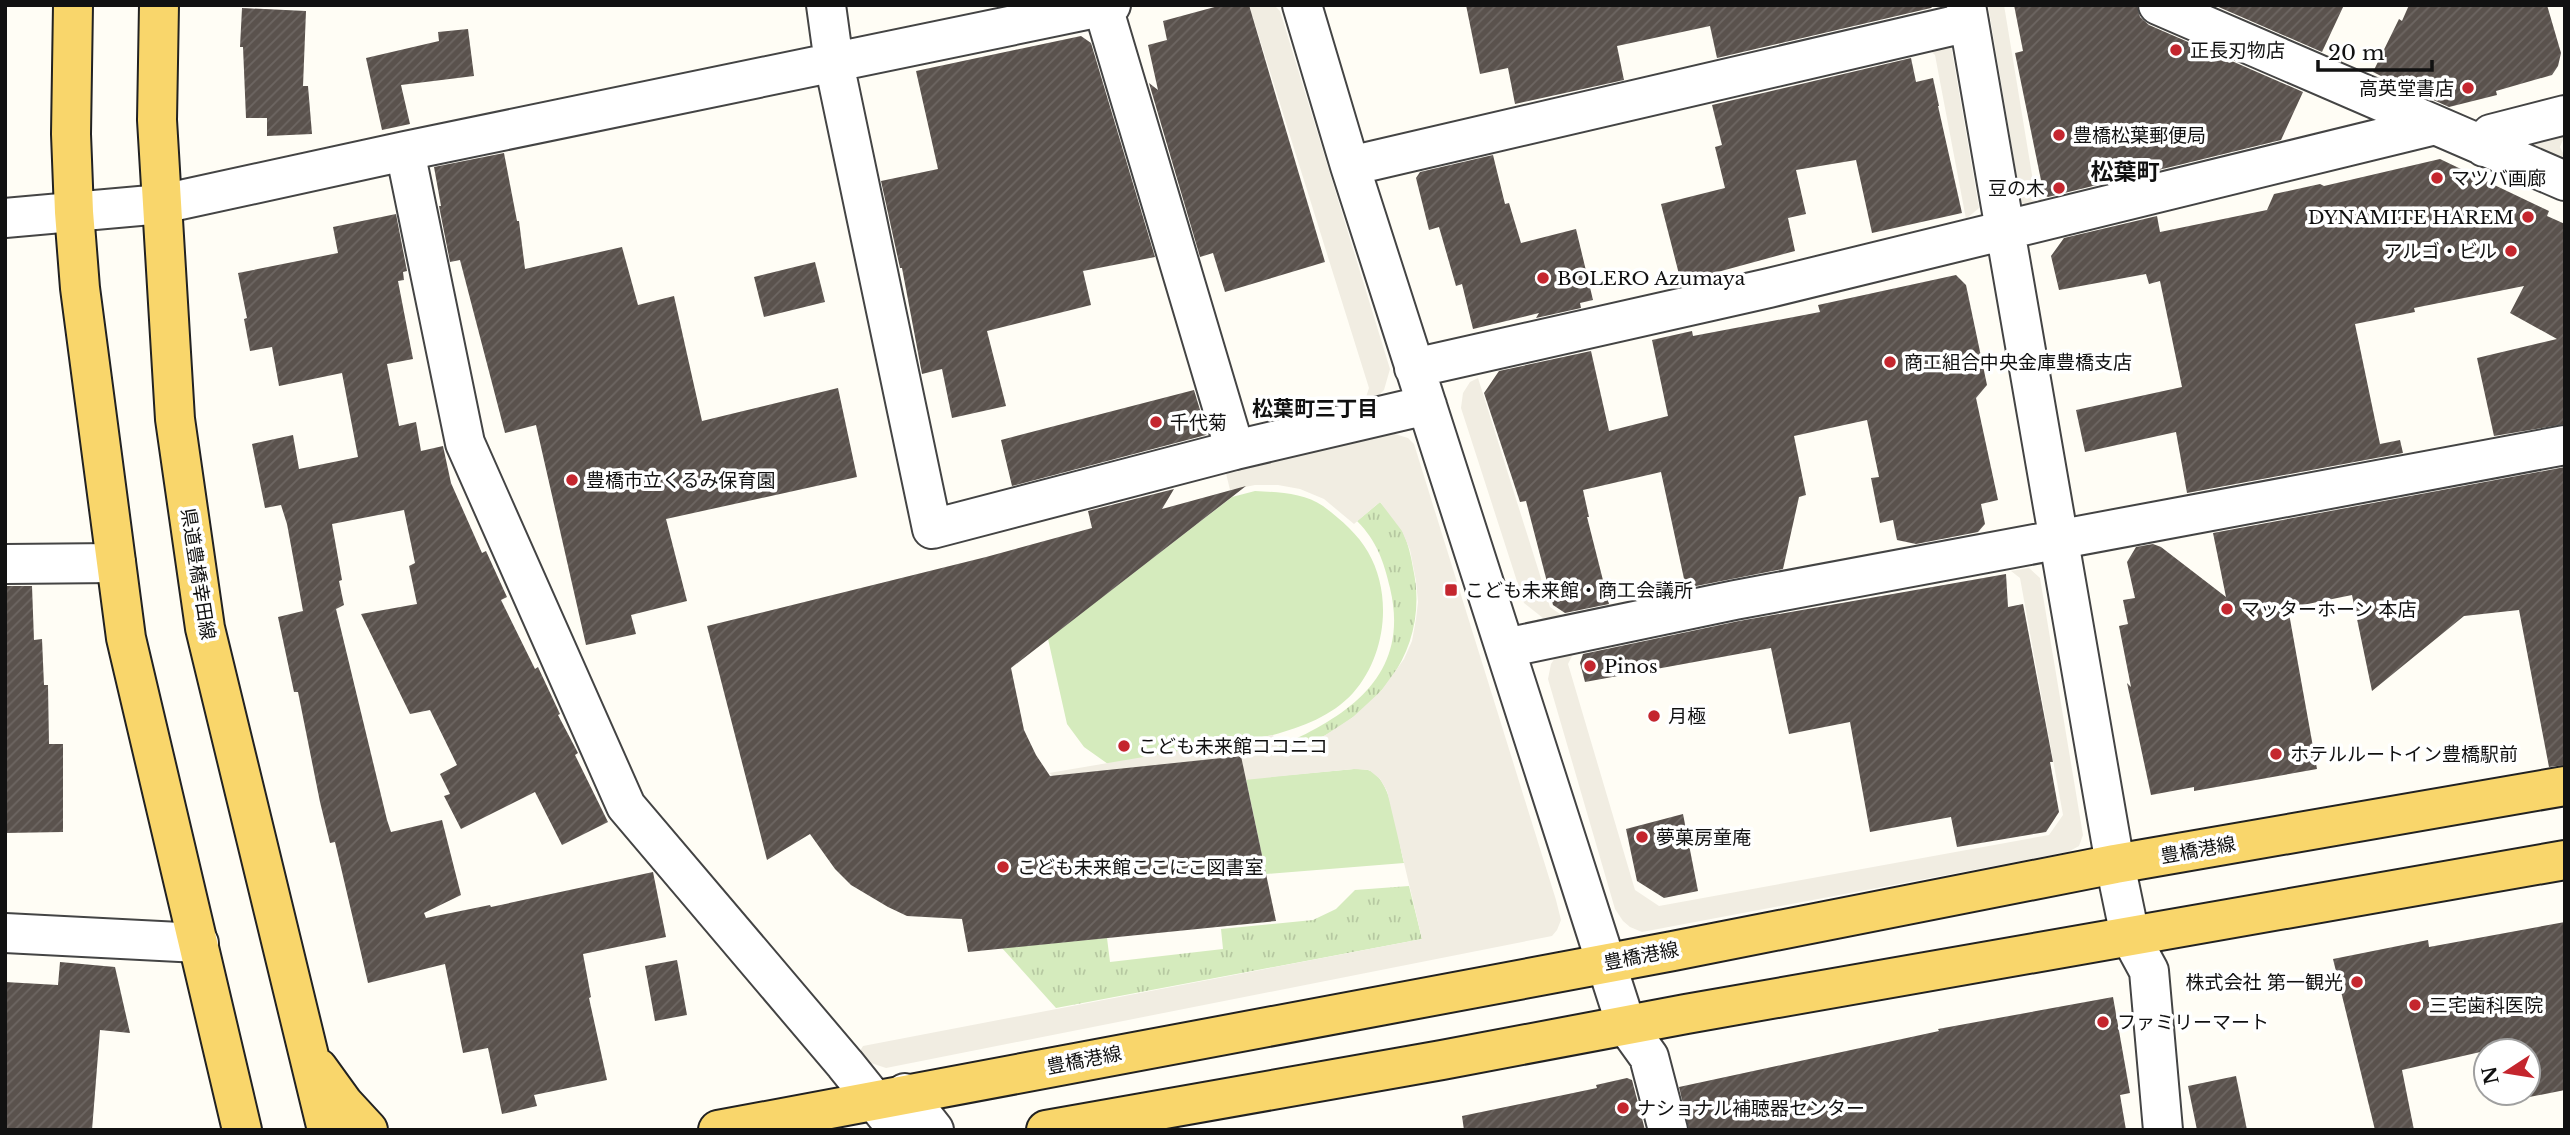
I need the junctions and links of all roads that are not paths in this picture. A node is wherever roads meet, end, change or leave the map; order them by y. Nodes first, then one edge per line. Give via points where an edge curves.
1 (74, 5) edge
2 (159, 5) edge
3 (826, 5) edge
4 (1302, 5) edge
5 (2158, 5) edge
6 (1107, 6) edge
7 (1968, 13) edge
8 (834, 63) junction
9 (2565, 116) edge
10 (2435, 125) junction
11 (2484, 147) junction
12 (405, 150) junction
13 (1350, 166) junction
14 (2565, 181) edge
15 (162, 204) junction
16 (74, 212) junction
17 (5, 218) edge
18 (2006, 230) junction
19 (1414, 368) junction
20 (1427, 405) junction
21 (2565, 445) edge
22 (1235, 450) junction
23 (2059, 539) junction
24 (116, 563) junction
25 (5, 564) edge
26 (1504, 648) junction
27 (2565, 786) edge
28 (2565, 860) edge
29 (2115, 864) junction
30 (5, 933) edge
31 (2130, 936) junction
32 (199, 943) junction
33 (1606, 963) junction
34 (1626, 1024) junction
35 (309, 1054) junction
36 (892, 1107) edge
37 (235, 1121) edge
38 (327, 1130) edge
39 (368, 1130) edge
40 (718, 1130) edge
41 (934, 1130) edge
42 (1046, 1130) edge
43 (1668, 1130) edge
44 (2163, 1130) edge

1 - 16 main road
2 - 15 main road, 県道豊橋幸田線 via 157,120
3 - 8 street
4 - 13 street
5 - 10 street
6 - 8 street
6 - 22 street
7 - 13 street
7 - 18 street
8 - 12 street
8 - 22 street via 932,529
9 - 11 street via 2491,134
10 - 11 street
10 - 18 street
11 - 14 street
12 - 15 street
12 - 36 street via 466,443 626,806
13 - 19 street
15 - 16 street
15 - 35 main road, 県道豊橋幸田線 via 175,419 205,628
16 - 17 street
16 - 24 main road
18 - 19 street
18 - 23 street
19 - 20 street
20 - 22 street
20 - 26 street
21 - 23 street
23 - 26 street
23 - 29 street
24 - 25 street
24 - 32 main road via 126,638
26 - 33 street
27 - 29 main road, 豊橋港線
28 - 31 main road
29 - 31 street
29 - 33 main road, 豊橋港線
30 - 32 street
31 - 34 main road
31 - 44 street via 2150,971
32 - 37 main road
33 - 34 street
33 - 36 main road, 豊橋港線
34 - 42 main road
34 - 43 street via 1648,1057
35 - 38 main road, 県道豊橋幸田線
35 - 39 main road
36 - 40 main road, 豊橋港線
36 - 41 street

